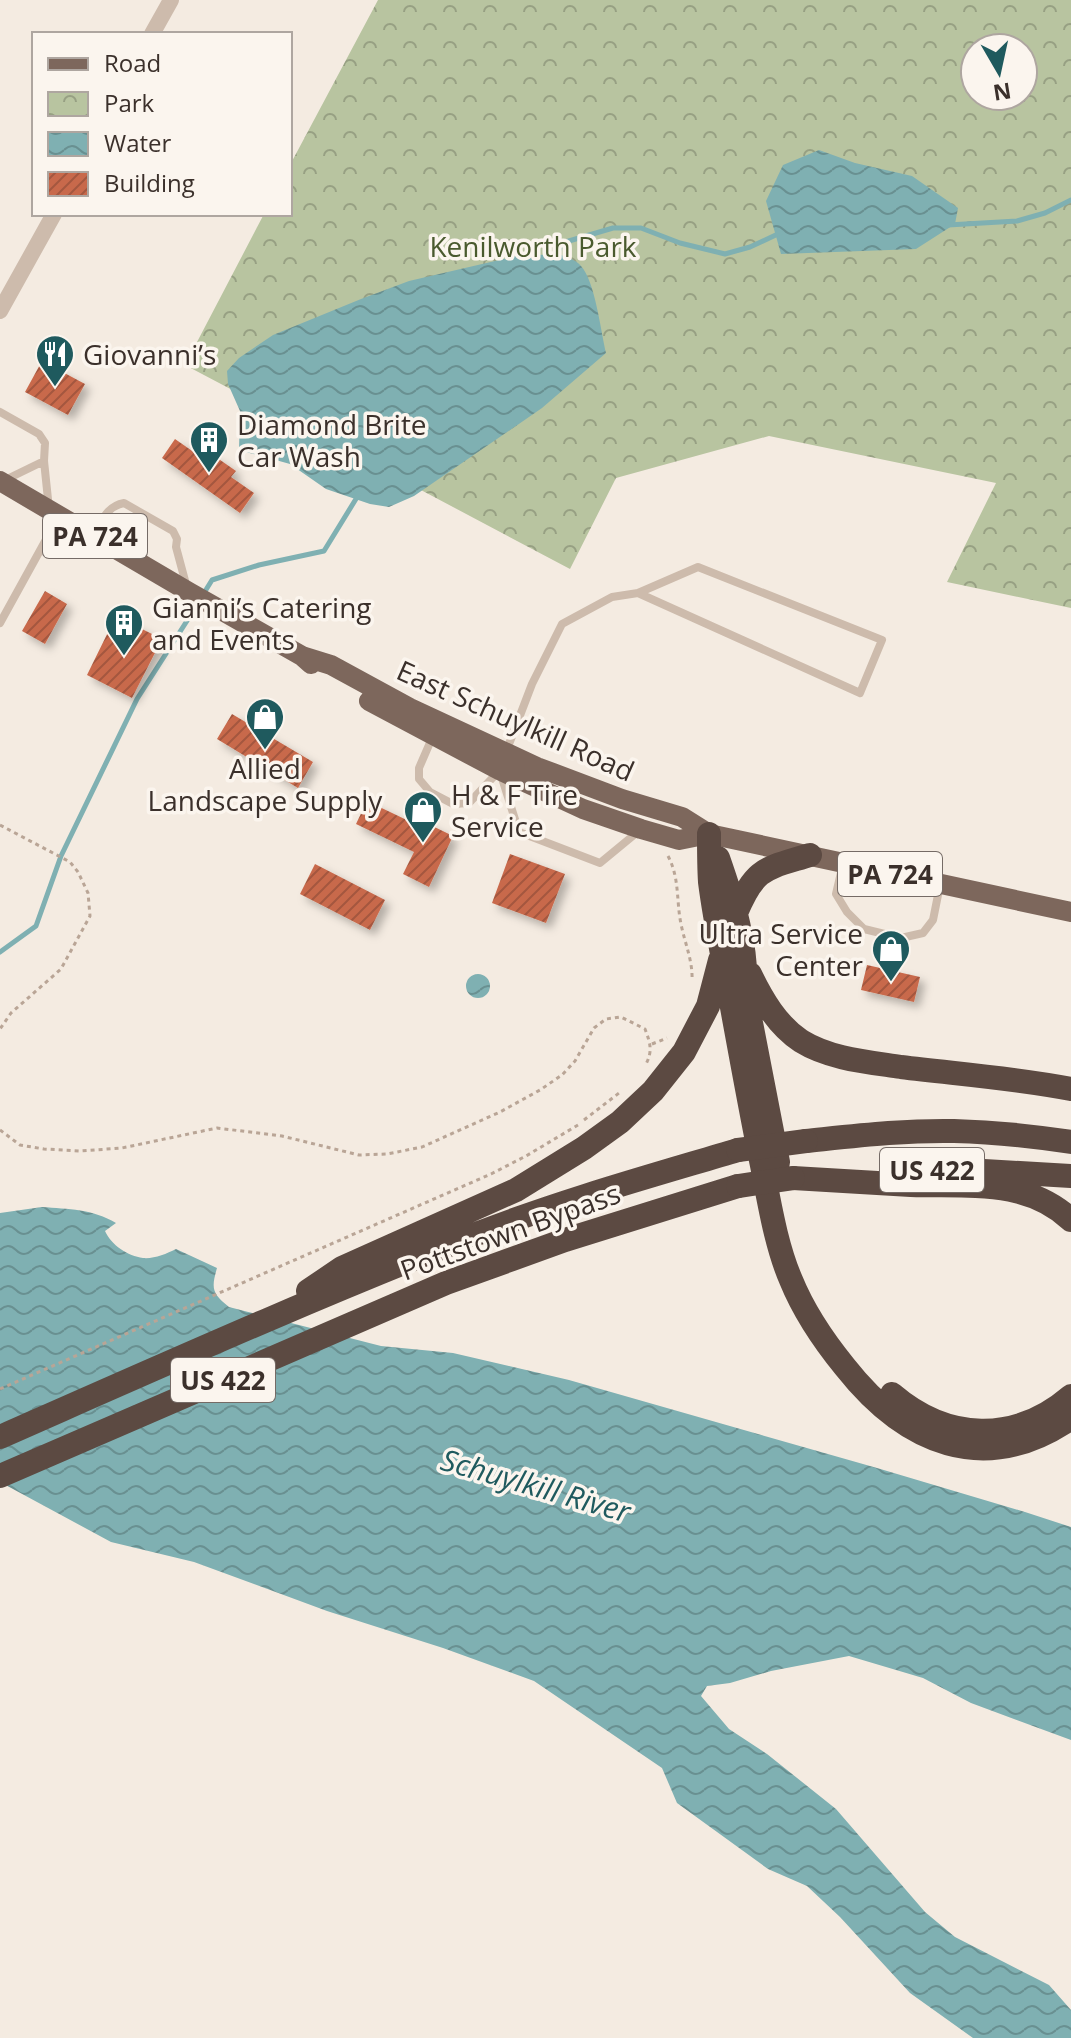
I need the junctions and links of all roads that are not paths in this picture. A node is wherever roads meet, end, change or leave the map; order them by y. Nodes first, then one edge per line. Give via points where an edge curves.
1 (171, 0) edge
2 (153, 32) edge
3 (53, 216) edge
4 (0, 311) edge
5 (0, 412) edge
6 (44, 461) junction
7 (1, 481) edge
8 (54, 512) junction
9 (93, 535) junction
10 (189, 592) junction
11 (638, 593) junction
12 (0, 623) edge
13 (436, 728) junction
14 (502, 762) junction
15 (650, 832) junction
16 (709, 834) junction
17 (810, 855) junction
18 (843, 863) junction
19 (940, 885) junction
20 (1071, 912) edge
21 (736, 913) junction
22 (722, 953) junction
23 (747, 968) junction
24 (1071, 1089) edge
25 (1071, 1142) edge
26 (1071, 1176) edge
27 (793, 1178) junction
28 (1071, 1220) edge
29 (262, 1321) junction
30 (1071, 1396) edge
31 (1071, 1418) edge
32 (0, 1437) edge
33 (0, 1476) edge

1 - 2 street
3 - 4 street
5 - 6 lane via 39,434 45,443
6 - 7 lane
6 - 8 lane
7 - 8 main road, East Schuylkill Road / PA 724
8 - 9 main road, East Schuylkill Road / PA 724
8 - 12 lane
9 - 10 main road, East Schuylkill Road / PA 724
9 - 10 lane via 110,508 124,503 173,531
10 - 13 main road, East Schuylkill Road / PA 724 via 302,656 331,665
11 - 11 lane via 860,693 882,640 698,567
11 - 14 lane via 612,597 562,624
13 - 14 main road, East Schuylkill Road / PA 724
13 - 14 lane via 419,779 453,804 469,803
14 - 15 main road, East Schuylkill Road / PA 724 via 583,809
14 - 15 lane via 519,832 600,863
14 - 16 main road, East Schuylkill Road / PA 724 via 682,817
15 - 16 main road, East Schuylkill Road / PA 724 via 679,840
16 - 17 main road, East Schuylkill Road / PA 724
16 - 21 highway
16 - 22 highway via 710,883
17 - 18 main road, East Schuylkill Road / PA 724
17 - 21 highway via 762,873 752,881
18 - 19 main road, East Schuylkill Road / PA 724
18 - 19 lane via 836,894 847,912 864,929 901,938 923,933 933,920
19 - 20 main road, East Schuylkill Road / PA 724
21 - 23 highway
22 - 29 highway via 708,1006 689,1045 620,1122 516,1190 342,1268
22 - 31 highway via 783,1259 825,1342 879,1404 912,1429 940,1441 999,1447 1040,1436
23 - 24 highway via 778,1020 818,1050 880,1064
23 - 30 highway via 745,992 792,1234 819,1303 846,1344 903,1403 946,1426 987,1432 1023,1425
25 - 29 highway, Pottstown Bypass / US 422, bridge via 954,1131 738,1150 480,1232
26 - 27 highway, Pottstown Bypass / US 422 via 892,1170
27 - 28 highway via 1014,1190 1047,1202
27 - 33 highway, Pottstown Bypass / US 422, bridge via 738,1186 446,1283
29 - 32 highway, US 422

